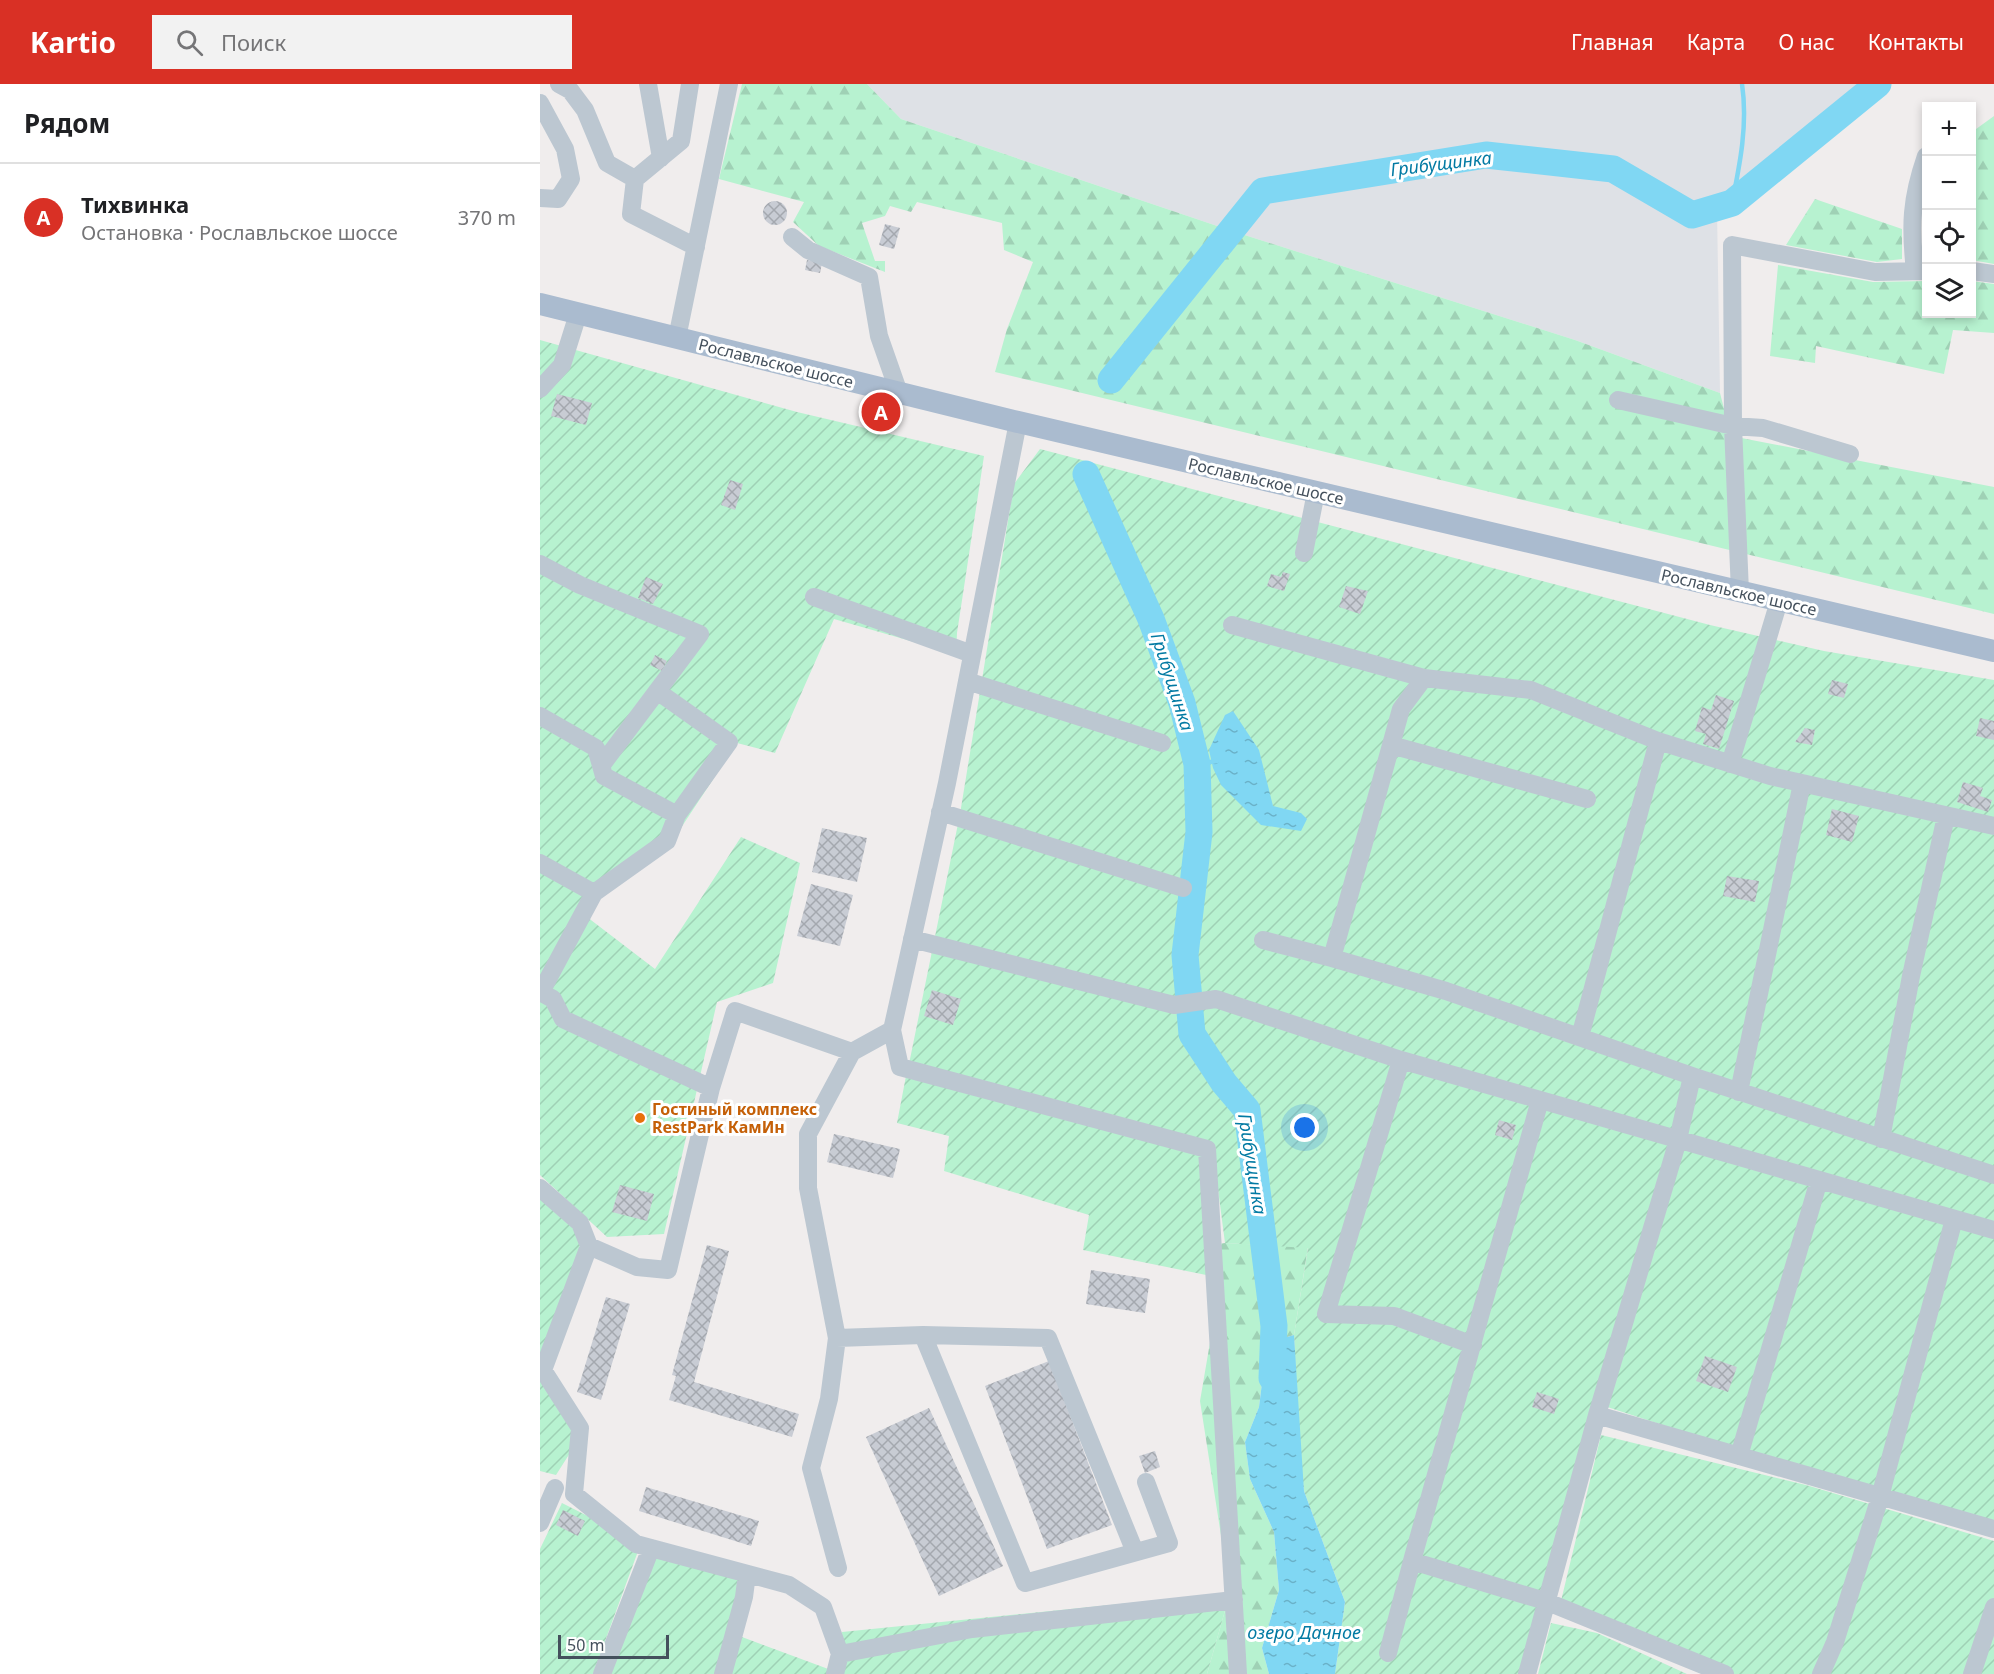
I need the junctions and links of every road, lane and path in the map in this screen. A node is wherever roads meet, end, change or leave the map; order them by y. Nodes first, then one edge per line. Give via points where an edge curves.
1 (559, 84) edge
2 (648, 84) edge
3 (690, 84) edge
4 (729, 84) edge
5 (540, 103) edge
6 (661, 158) junction
7 (1922, 168) edge
8 (635, 179) junction
9 (540, 198) edge
10 (792, 237) dead end
11 (696, 247) junction
12 (1921, 271) edge
13 (1976, 272) edge
14 (1994, 274) edge
15 (540, 304) edge
16 (578, 314) junction
17 (677, 338) junction
18 (540, 389) edge
19 (899, 393) junction
20 (1618, 400) dead end
21 (1018, 422) junction
22 (1733, 426) junction
23 (1850, 454) dead end
24 (1316, 492) junction
25 (1304, 553) dead end
26 (540, 564) edge
27 (1740, 592) junction
28 (814, 597) dead end
29 (1779, 601) junction
30 (1232, 625) dead end
31 (1994, 651) edge
32 (972, 654) junction
33 (1424, 678) junction
34 (967, 681) junction
35 (657, 691) junction
36 (540, 716) edge
37 (1658, 741) junction
38 (1162, 743) dead end
39 (1391, 745) junction
40 (1730, 764) junction
41 (601, 766) junction
42 (1802, 783) junction
43 (1587, 799) dead end
44 (940, 812) junction
45 (676, 815) junction
46 (1946, 816) junction
47 (1994, 826) edge
48 (540, 863) edge
49 (1183, 888) dead end
50 (594, 893) junction
51 (912, 939) junction
52 (1263, 940) dead end
53 (1332, 958) junction
54 (541, 992) edge
55 (892, 1030) junction
56 (1580, 1037) junction
57 (852, 1052) junction
58 (1401, 1060) junction
59 (1692, 1076) junction
60 (711, 1088) junction
61 (1739, 1092) junction
62 (1540, 1100) junction
63 (1881, 1139) junction
64 (1678, 1140) junction
65 (1994, 1175) edge
66 (1819, 1180) junction
67 (540, 1188) edge
68 (1954, 1219) junction
69 (1994, 1230) edge
70 (589, 1246) junction
71 (923, 1335) junction
72 (837, 1338) junction
73 (1473, 1345) junction
74 (1597, 1415) junction
75 (1739, 1456) junction
76 (1146, 1482) dead end
77 (547, 1486) edge
78 (574, 1494) junction
79 (1880, 1497) junction
80 (540, 1523) edge
81 (1994, 1529) edge
82 (651, 1548) junction
83 (1135, 1552) junction
84 (1412, 1561) junction
85 (838, 1568) dead end
86 (747, 1574) junction
87 (1234, 1600) junction
88 (1545, 1601) junction
89 (1994, 1607) edge
90 (840, 1653) junction
91 (1388, 1653) dead end
92 (602, 1674) edge
93 (723, 1674) edge
94 (835, 1674) edge
95 (1238, 1674) edge
96 (1527, 1674) edge
97 (1725, 1674) edge
98 (1821, 1674) edge
99 (1972, 1674) edge

1 - 8 lane via 570,90 585,110 607,163
2 - 6 lane
3 - 6 lane via 681,141
4 - 11 lane
5 - 9 lane via 566,149 571,179 558,199
6 - 8 lane
7 - 12 lane via 1910,226
8 - 11 lane via 631,214
10 - 19 lane via 818,255 869,277 879,336
11 - 17 lane
12 - 22 lane via 1875,272 1732,245
13 - 14 lane
15 - 16 main road, Рославльское шоссе
16 - 17 main road, Рославльское шоссе
16 - 18 lane via 562,365
17 - 19 main road, Рославльское шоссе
19 - 21 main road, Рославльское шоссе
20 - 22 lane
21 - 24 main road, Рославльское шоссе
21 - 32 lane
22 - 23 lane via 1763,428
22 - 27 lane
24 - 25 lane
24 - 27 main road, Рославльское шоссе
26 - 35 lane via 580,585 700,634
27 - 29 main road, Рославльское шоссе
28 - 32 lane
29 - 31 main road, Рославльское шоссе
29 - 40 lane
30 - 33 lane
32 - 34 lane
33 - 37 lane via 1531,690
33 - 39 lane via 1401,709
34 - 38 lane
34 - 44 lane
35 - 41 lane
35 - 45 lane via 729,742
36 - 41 lane via 596,748
37 - 40 lane
37 - 56 lane
39 - 43 lane
39 - 53 lane
40 - 42 lane
41 - 45 lane via 604,776
42 - 46 lane
42 - 61 lane
44 - 49 lane
44 - 51 lane
45 - 50 lane via 667,841
46 - 47 lane
46 - 63 lane
48 - 50 lane
50 - 54 lane
51 - 55 lane
51 - 58 lane via 1174,1005 1216,999
52 - 53 lane
53 - 56 lane via 1446,991
54 - 60 lane via 553,999 563,1019
55 - 57 lane
55 - 87 lane via 900,1067 1207,1149
56 - 59 lane
57 - 60 lane via 735,1011
57 - 72 lane via 808,1134 808,1188
58 - 62 lane
58 - 73 lane via 1326,1314 1394,1316
59 - 61 lane
59 - 64 lane
60 - 70 lane via 668,1270 637,1267
61 - 63 lane
62 - 64 lane
62 - 73 lane
63 - 65 lane
64 - 66 lane
64 - 74 lane
66 - 68 lane
66 - 75 lane
67 - 70 lane via 580,1223
68 - 69 lane
68 - 79 lane
70 - 78 lane via 543,1370 580,1428
71 - 72 lane
71 - 83 lane via 1048,1338
71 - 83 lane via 1026,1583
72 - 85 lane via 829,1399 811,1468
73 - 84 lane
74 - 75 lane
74 - 88 lane
75 - 79 lane
76 - 83 lane via 1169,1543
77 - 78 lane
77 - 80 lane
78 - 82 lane via 636,1544
79 - 81 lane
79 - 98 lane via 1835,1642
82 - 86 lane
82 - 92 lane
84 - 88 lane
84 - 91 lane
86 - 90 lane via 789,1585 823,1607
86 - 93 lane
87 - 90 lane via 972,1629
87 - 95 lane
88 - 96 lane
88 - 97 lane
89 - 99 lane
90 - 94 lane

